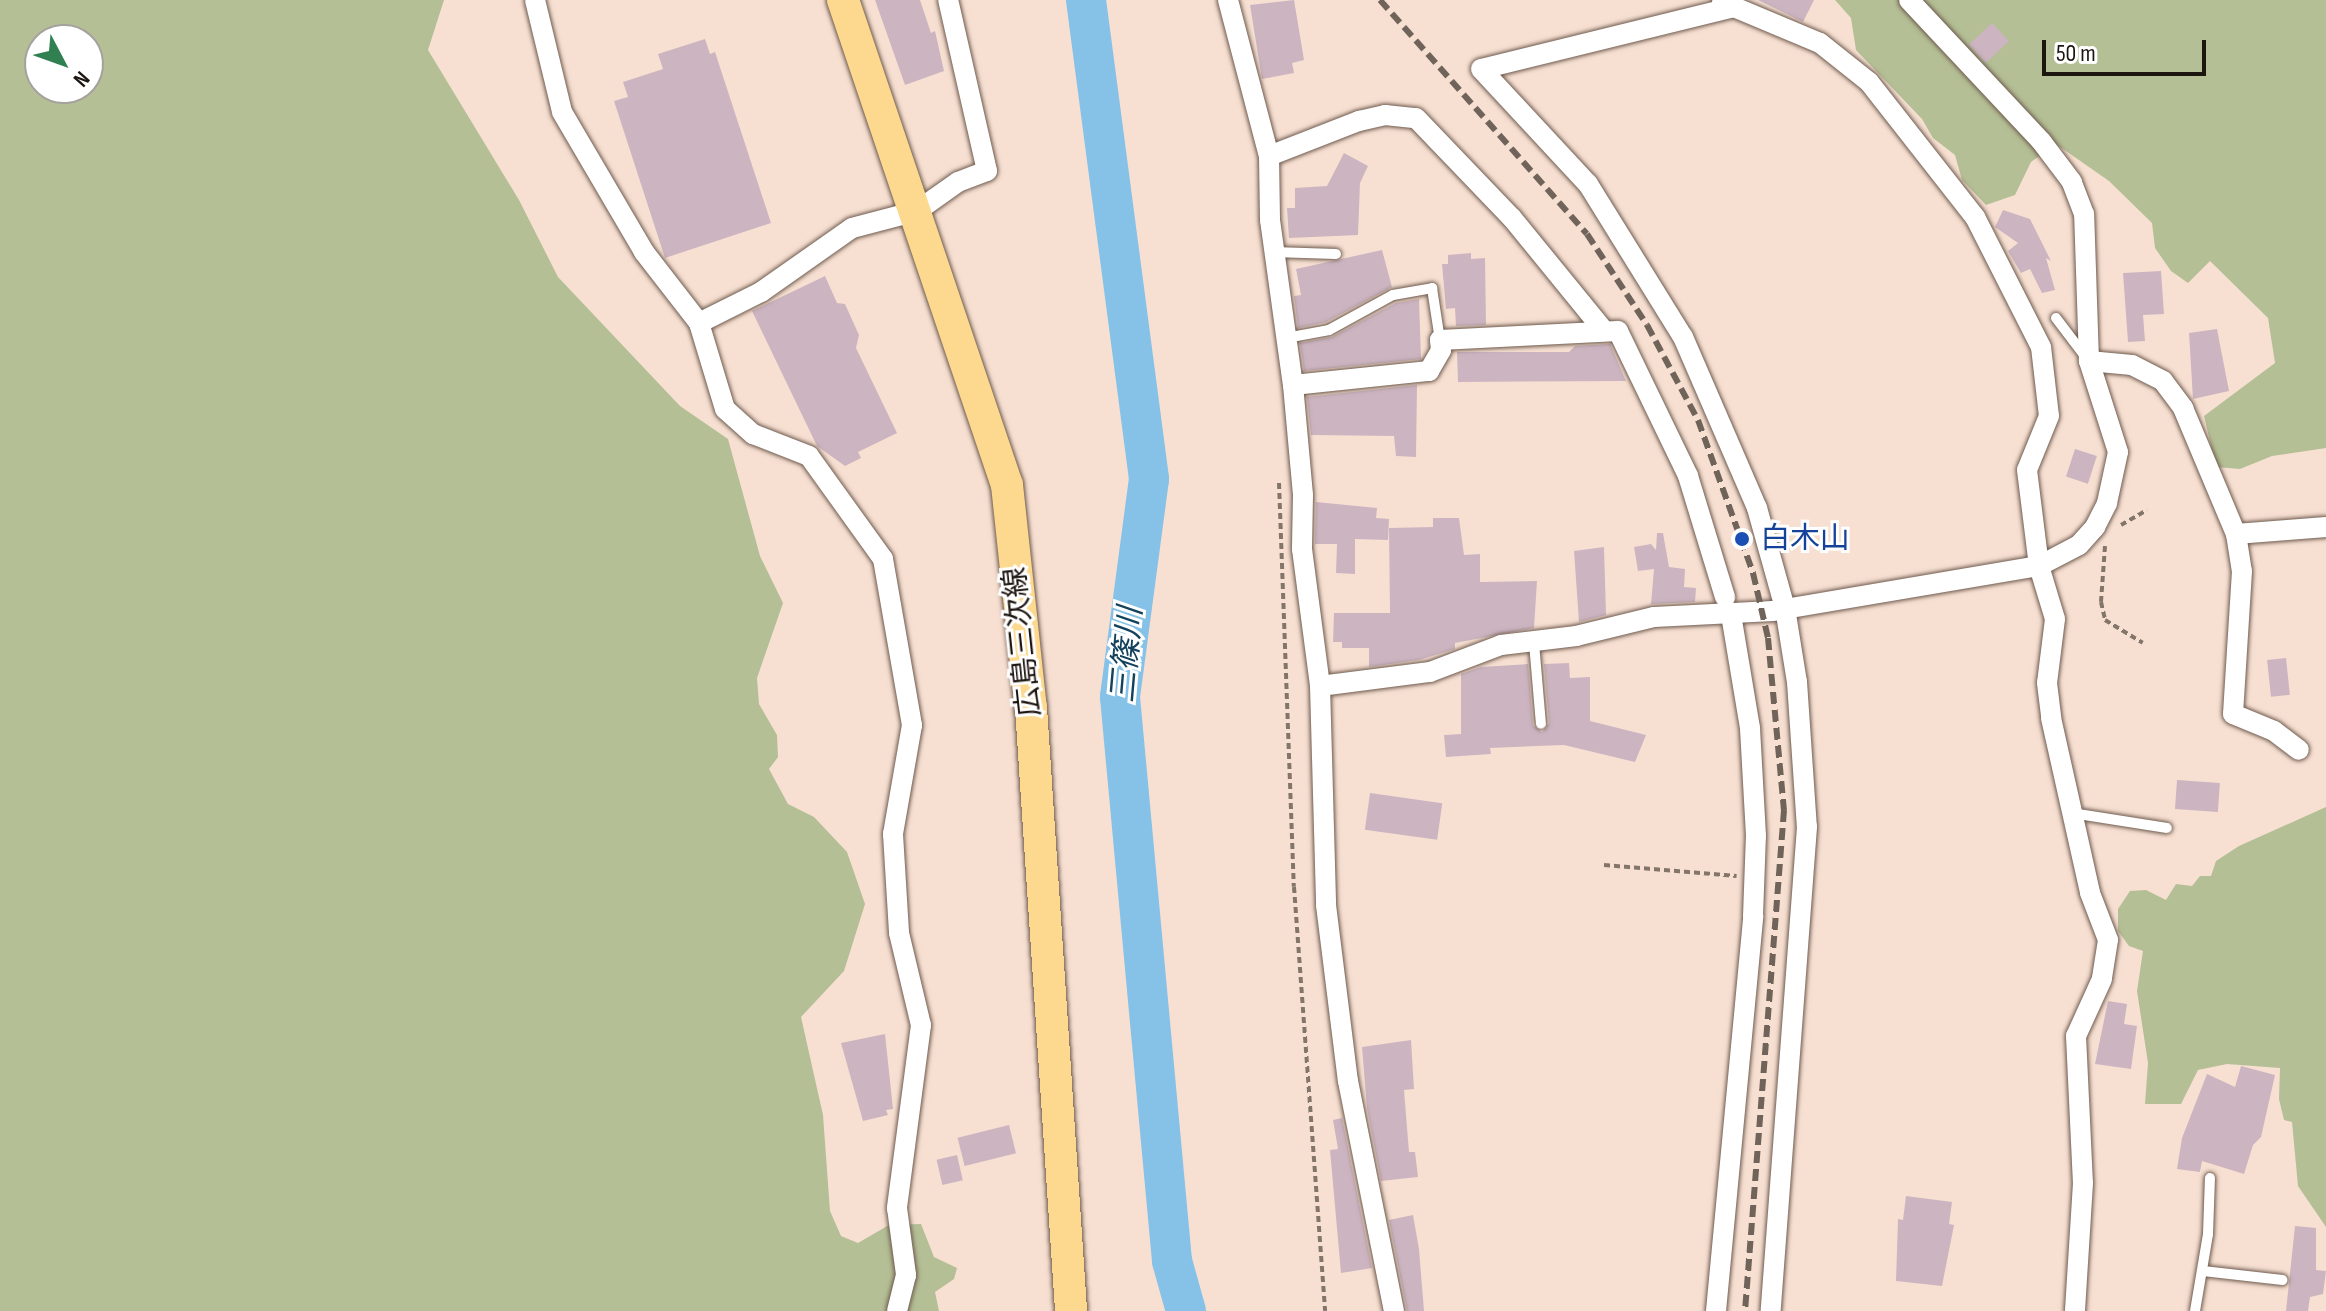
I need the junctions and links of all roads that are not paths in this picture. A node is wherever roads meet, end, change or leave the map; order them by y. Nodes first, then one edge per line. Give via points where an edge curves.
1 (535, 0) edge
2 (843, 0) edge
3 (948, 0) edge
4 (1228, 0) edge
5 (1909, 0) edge
6 (1726, 4) edge
7 (1269, 156) junction
8 (917, 211) junction
9 (1273, 252) junction
10 (1336, 254) dead end
11 (2056, 318) dead end
12 (699, 323) junction
13 (1604, 331) junction
14 (1286, 338) junction
15 (1440, 340) junction
16 (2089, 361) junction
17 (1293, 385) junction
18 (2326, 527) edge
19 (2236, 534) junction
20 (2039, 566) junction
21 (1728, 606) junction
22 (1785, 608) junction
23 (1534, 643) junction
24 (1320, 686) junction
25 (1541, 724) dead end
26 (2299, 750) dead end
27 (2072, 813) junction
28 (2167, 828) dead end
29 (2210, 1178) dead end
30 (2203, 1271) junction
31 (2282, 1280) dead end
32 (897, 1311) edge
33 (1071, 1311) edge
34 (1394, 1311) edge
35 (1716, 1311) edge
36 (1771, 1311) edge
37 (2075, 1311) edge
38 (2195, 1311) edge

1 - 12 street via 562,112 644,252
2 - 8 main road, 広島三次線
3 - 8 street via 987,171 958,182
4 - 7 street
5 - 16 street via 2041,141 2072,182 2087,243
6 - 20 street via 1820,43 1869,82 1942,169 2006,270 2041,347 2049,383 2049,416 2027,470
6 - 22 street via 1481,69 1588,184 1683,337 1757,508
7 - 9 street
7 - 13 street via 1359,121 1385,115 1416,118 1522,229
8 - 12 street via 852,228 761,292
8 - 33 main road, 広島三次線 via 1007,485 1031,708
9 - 10 lane
9 - 14 street
11 - 16 lane
12 - 32 street via 725,409 753,434 809,456 870,536 883,559 894,645 909,684 912,725 894,810 895,901 921,1025 897,1208 906,1275
13 - 15 street
13 - 21 street via 1618,331 1670,431 1700,508
14 - 15 lane via 1329,330 1393,295 1432,288
14 - 17 street
15 - 17 street via 1441,350 1429,371
16 - 19 street via 2132,365 2163,381 2183,408
16 - 20 street via 2118,452 2104,529
17 - 24 street via 1302,549
18 - 19 street
19 - 26 street via 2242,571 2233,714 2274,731
20 - 22 street
20 - 27 street via 2055,619 2047,683
21 - 22 street
21 - 23 street
21 - 35 street via 1755,782 1754,878
22 - 36 street via 1797,682 1807,827
23 - 24 street via 1501,645 1430,672
23 - 25 lane
24 - 34 street via 1326,905 1348,1081
27 - 28 lane
27 - 37 street via 2090,893 2108,940 2102,979 2076,1036 2083,1183
29 - 30 lane
30 - 31 lane
30 - 38 lane

